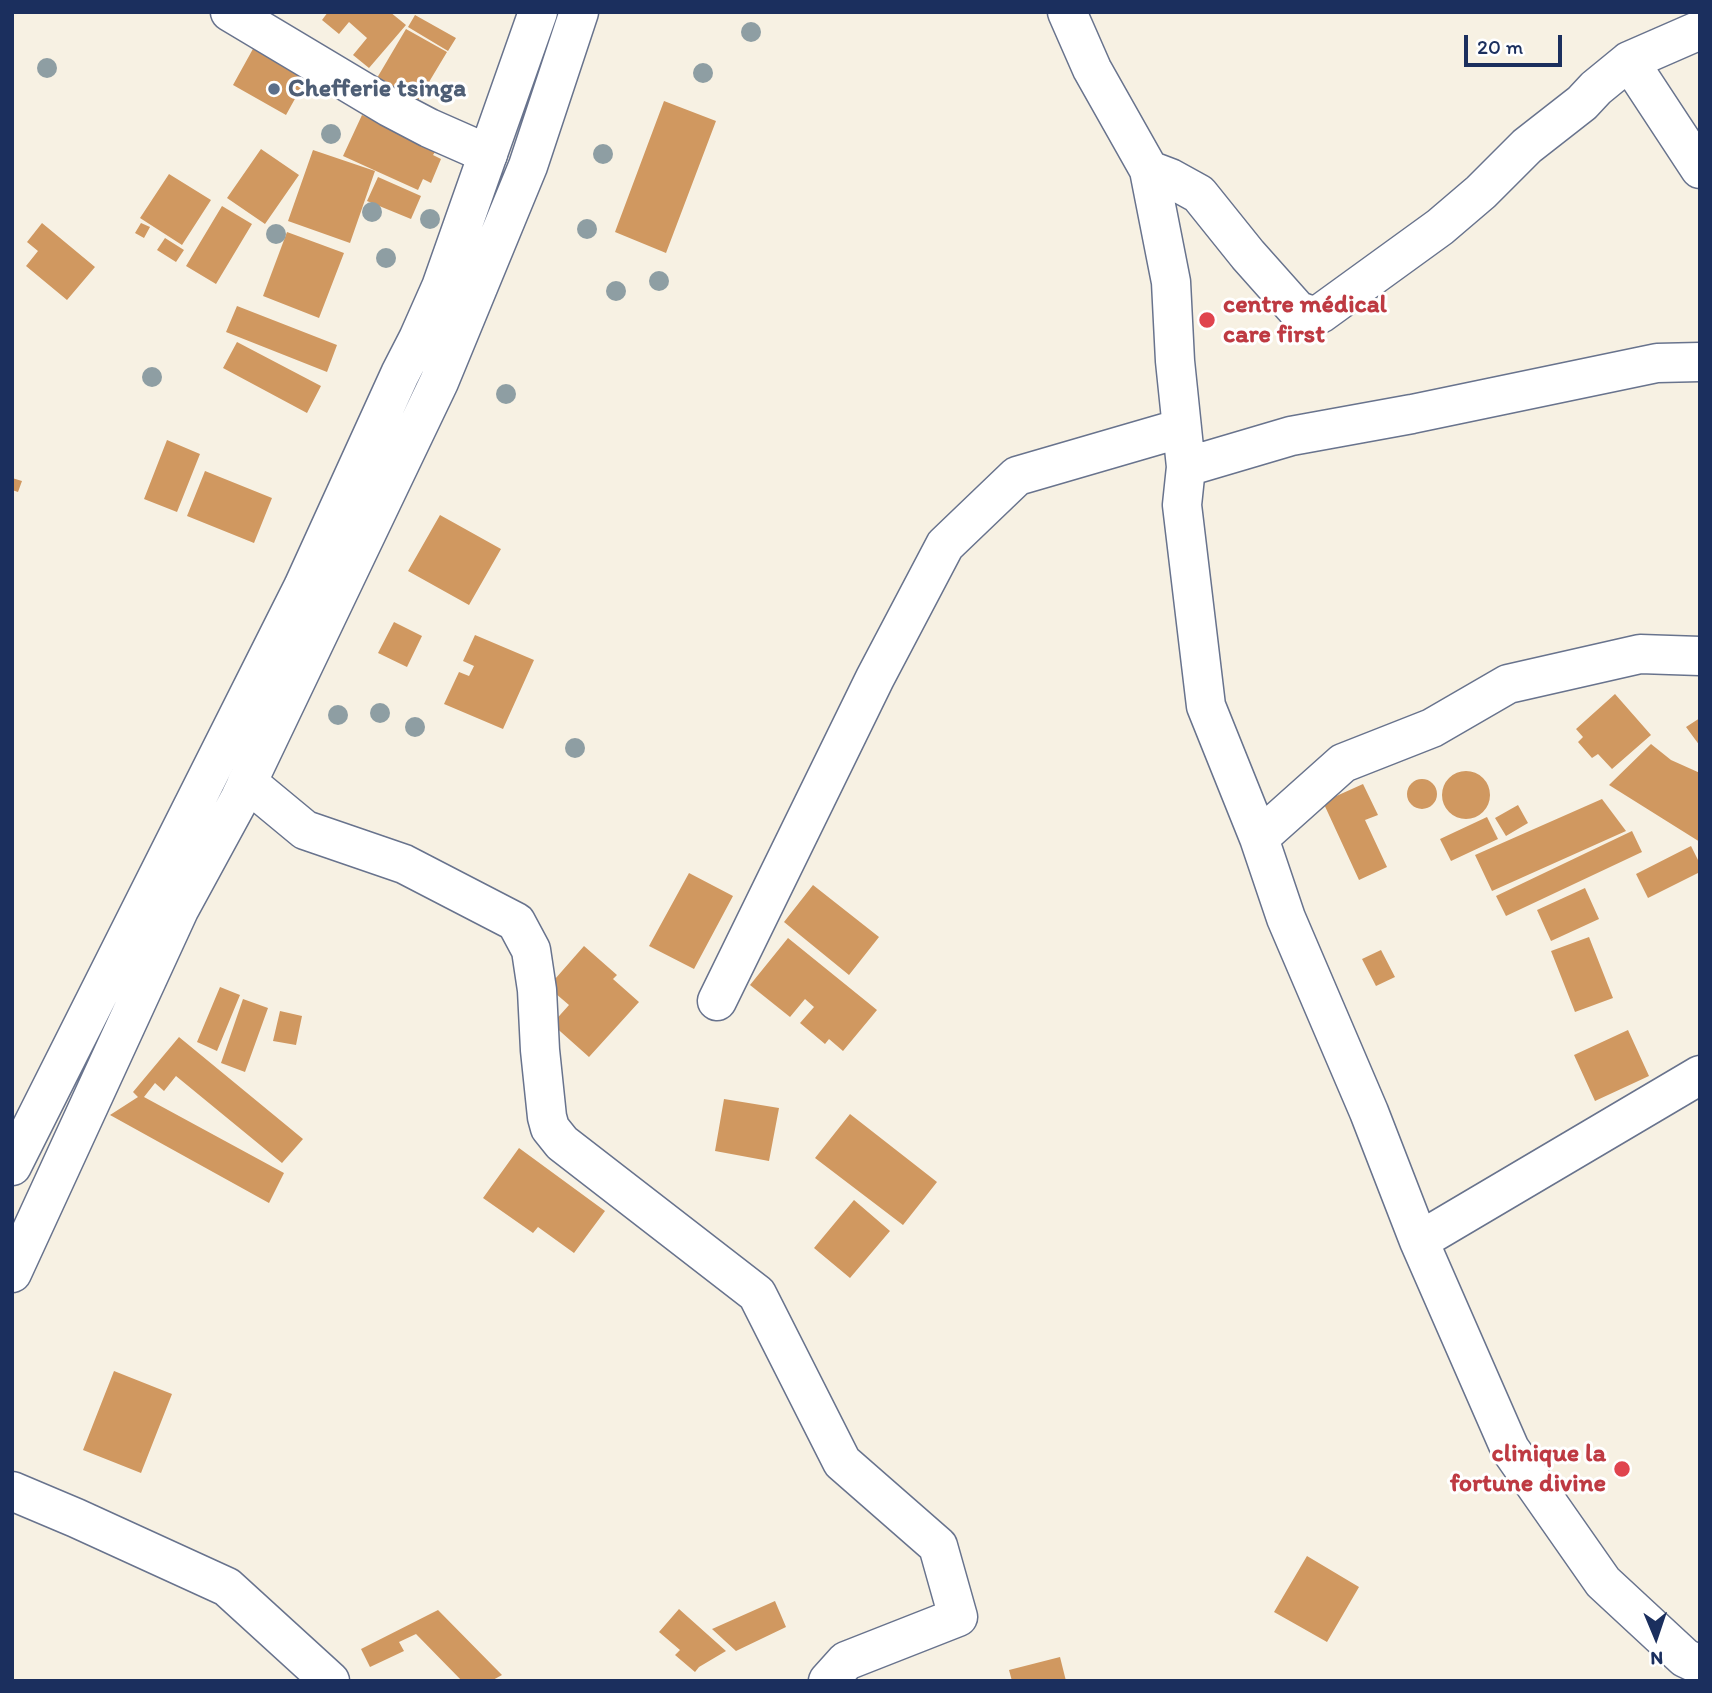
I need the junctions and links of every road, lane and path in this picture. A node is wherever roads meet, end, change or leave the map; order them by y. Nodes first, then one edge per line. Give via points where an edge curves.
1 (230, 12) edge
2 (538, 12) edge
3 (579, 12) edge
4 (1067, 12) edge
5 (1700, 30) edge
6 (1629, 61) junction
7 (488, 154) junction
8 (1700, 169) edge
9 (1149, 170) junction
10 (1700, 362) edge
11 (1182, 428) junction
12 (1186, 467) junction
13 (1700, 656) edge
14 (247, 782) junction
15 (1259, 838) junction
16 (718, 1001) dead end
17 (1700, 1074) edge
18 (12, 1166) edge
19 (1419, 1241) junction
20 (12, 1273) edge
21 (12, 1491) edge
22 (1700, 1665) edge
23 (330, 1681) edge
24 (828, 1681) edge

1 - 7 street via 389,107
2 - 7 street
3 - 14 street via 528,166 439,382
4 - 9 street via 1092,69
5 - 6 street
6 - 8 street
6 - 9 street via 1440,227 1320,314 1297,310 1199,194
7 - 18 street via 441,287 303,587
9 - 11 street via 1171,282
10 - 12 street via 1657,363 1291,436
11 - 12 street
11 - 16 street via 1017,476 944,545
12 - 15 street via 1182,506 1206,706
13 - 15 street via 1640,654 1508,684 1432,728 1343,763
14 - 20 street via 179,910
14 - 24 street via 305,830 404,864 516,922 531,950 550,1128 562,1143 757,1294 842,1462 938,1546 958,1617 846,1661
15 - 19 street via 1286,918 1370,1112
17 - 19 street
19 - 22 street via 1510,1449 1603,1582 1685,1658
21 - 23 street via 227,1587

